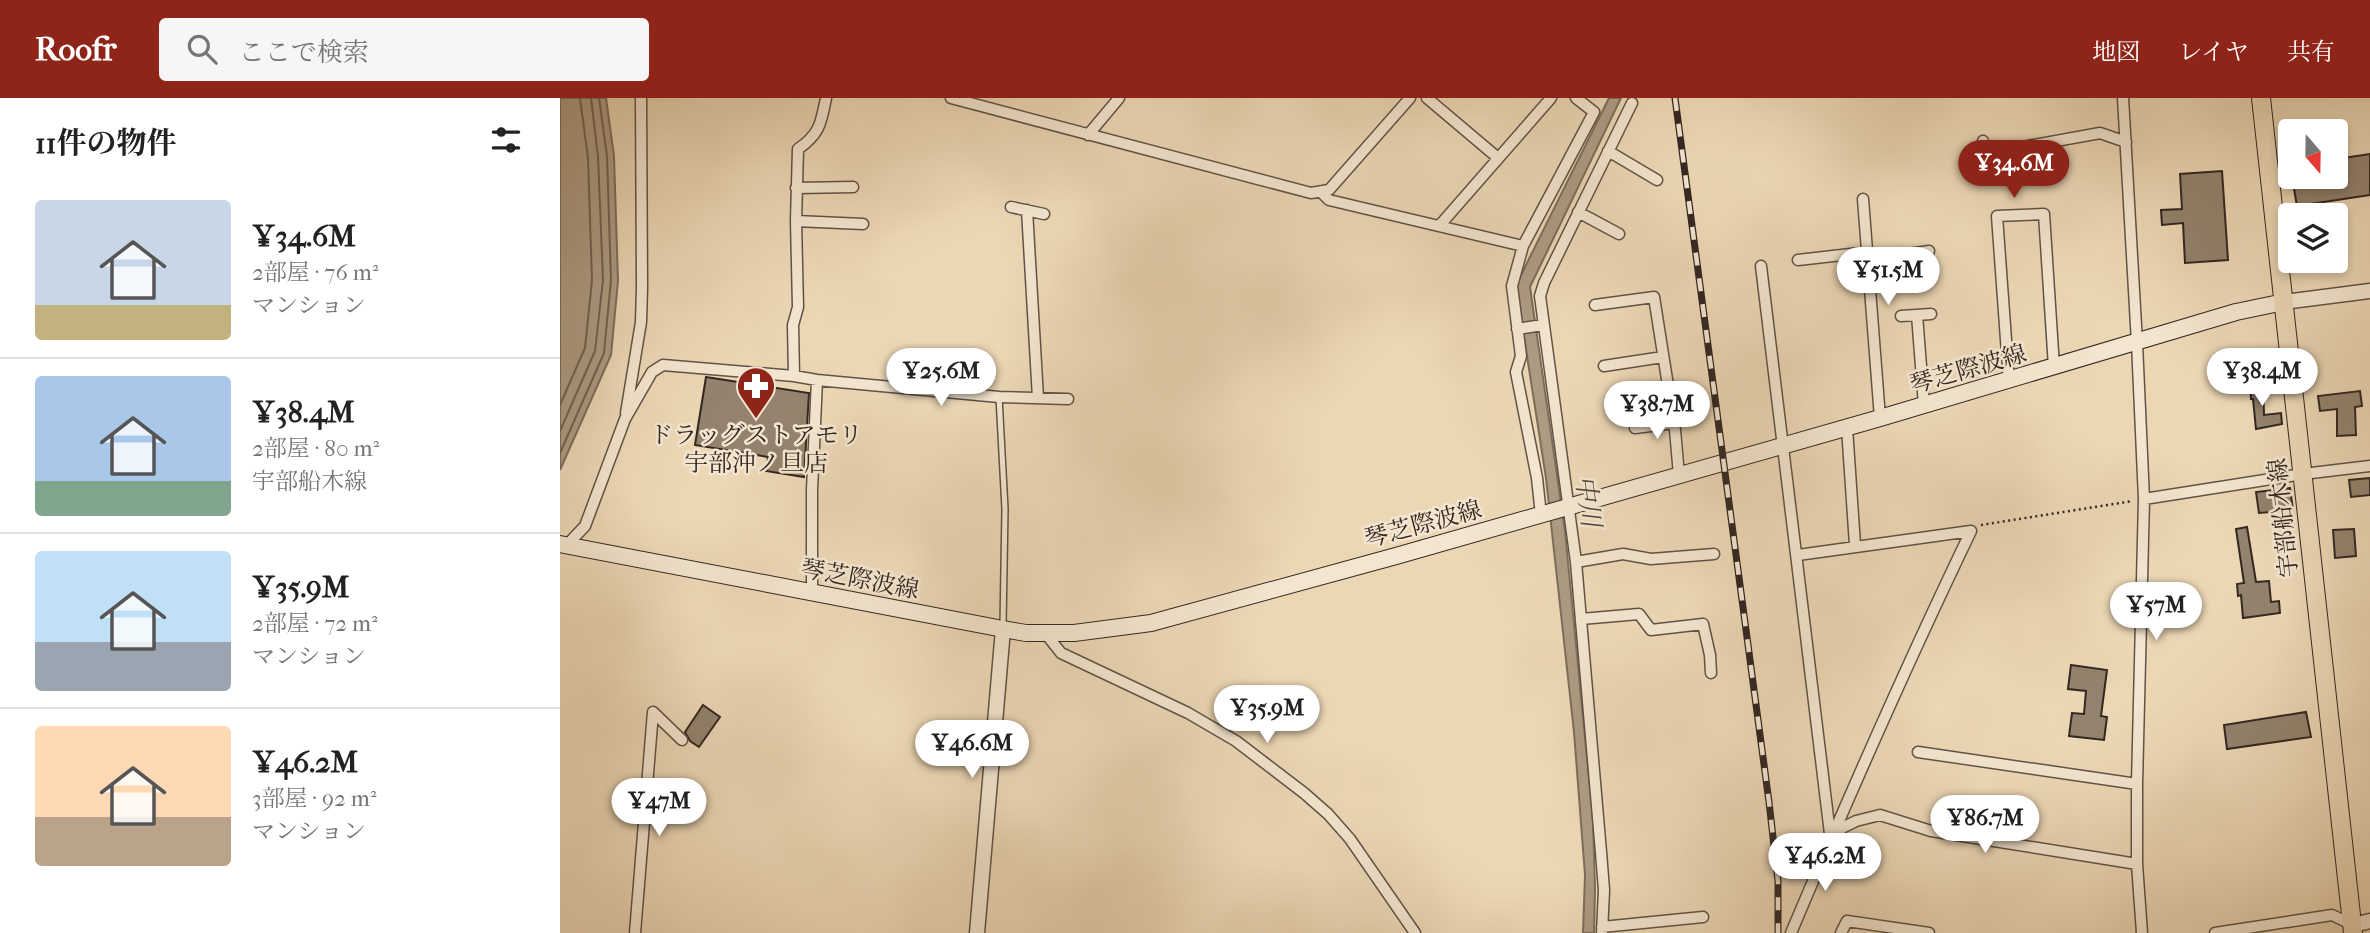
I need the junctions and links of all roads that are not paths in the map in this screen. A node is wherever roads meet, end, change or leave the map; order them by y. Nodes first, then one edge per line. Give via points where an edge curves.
1 (641, 98) edge
2 (826, 98) edge
3 (951, 98) edge
4 (1119, 98) edge
5 (1410, 98) edge
6 (1427, 98) edge
7 (1551, 98) edge
8 (1576, 98) edge
9 (2123, 98) edge
10 (2262, 98) edge
11 (1632, 103) dead end
12 (1088, 135) junction
13 (1983, 141) dead end
14 (2126, 142) junction
15 (1608, 151) junction
16 (1984, 154) junction
17 (1498, 158) junction
18 (1986, 167) dead end
19 (1657, 180) dead end
20 (853, 187) dead end
21 (796, 188) junction
22 (1321, 192) junction
23 (1863, 199) dead end
24 (1011, 206) dead end
25 (1027, 210) junction
26 (1578, 212) junction
27 (1044, 214) dead end
28 (796, 221) junction
29 (863, 224) dead end
30 (1440, 225) junction
31 (1619, 234) dead end
32 (1524, 246) junction
33 (1929, 251) dead end
34 (1868, 256) junction
35 (1798, 260) dead end
36 (1761, 266) dead end
37 (2370, 291) edge
38 (2284, 302) junction
39 (1595, 305) dead end
40 (1931, 314) dead end
41 (1917, 315) junction
42 (1901, 316) dead end
43 (1541, 326) junction
44 (1519, 329) junction
45 (2137, 342) junction
46 (1663, 357) junction
47 (1604, 366) dead end
48 (2054, 367) junction
49 (793, 376) junction
50 (817, 380) junction
51 (2009, 381) junction
52 (999, 397) junction
53 (1038, 398) junction
54 (1068, 399) dead end
55 (1924, 405) junction
56 (1880, 418) junction
57 (625, 419) junction
58 (1674, 423) junction
59 (1635, 428) dead end
60 (1847, 428) junction
61 (1782, 446) junction
62 (2370, 466) edge
63 (2303, 474) junction
64 (1679, 475) junction
65 (2144, 499) junction
66 (1567, 508) junction
67 (1543, 515) junction
68 (1855, 545) junction
69 (562, 547) edge
70 (1714, 554) dead end
71 (1798, 555) junction
72 (1576, 562) junction
73 (812, 593) junction
74 (1581, 618) junction
75 (1003, 629) junction
76 (1046, 634) junction
77 (1711, 674) dead end
78 (682, 740) dead end
79 (1917, 751) dead end
80 (2137, 784) junction
81 (1831, 842) junction
82 (2137, 864) junction
83 (1703, 917) dead end
84 (2359, 926) edge
85 (1602, 930) edge
86 (635, 933) edge
87 (977, 933) edge
88 (1415, 933) edge
89 (1791, 933) edge
90 (1841, 933) edge
91 (1929, 933) edge
92 (2142, 933) edge
93 (2215, 933) edge

1 - 57 street via 641,322
2 - 21 street via 819,129 798,149
3 - 12 street
4 - 12 street
5 - 22 street via 1329,190
6 - 17 street
7 - 17 street
8 - 32 street via 1594,112
9 - 14 street
10 - 38 main road, 宇部船木線
11 - 15 street
12 - 22 street via 1311,194
13 - 16 street
14 - 16 street via 2100,133
14 - 45 street
15 - 19 street
15 - 26 street
16 - 18 street
17 - 30 street
20 - 21 street
21 - 28 street
22 - 30 street via 1329,200
23 - 34 street
24 - 25 street
25 - 27 street
25 - 53 street
26 - 31 street
26 - 43 street via 1544,283
28 - 29 street
28 - 49 street via 798,307 793,325
30 - 32 street
32 - 44 street via 1512,286
33 - 34 street
34 - 35 street
34 - 56 street
36 - 61 street
37 - 38 street
38 - 45 main road, 琴芝際波線
38 - 63 main road, 宇部船木線
39 - 46 street via 1654,297
40 - 41 street
41 - 42 street
41 - 55 street
43 - 44 street
43 - 66 street
44 - 67 street via 1521,356 1516,372
45 - 48 main road, 琴芝際波線
45 - 65 street
46 - 47 street
46 - 58 street
48 - 51 main road, 琴芝際波線
48 - 51 street via 2044,214 1997,216
49 - 50 street
49 - 57 street via 663,365 652,372
50 - 52 street
50 - 73 street
51 - 55 main road, 琴芝際波線
52 - 53 street
52 - 75 lane via 1005,509
53 - 54 street
55 - 56 main road, 琴芝際波線
56 - 60 main road, 琴芝際波線
57 - 69 street via 585,526
58 - 59 street
58 - 64 street
60 - 61 main road, 琴芝際波線
60 - 68 street
61 - 64 main road, 琴芝際波線
61 - 71 street
62 - 63 street
63 - 65 street
63 - 84 main road, 宇部船木線
64 - 66 main road, 琴芝際波線
65 - 80 street
66 - 67 main road, 琴芝際波線
66 - 72 street
67 - 76 main road, 琴芝際波線 via 1151,623
68 - 71 street
68 - 81 street via 1971,531 1847,797
69 - 73 main road, 琴芝際波線
70 - 72 street via 1651,559 1623,554
71 - 81 street
72 - 74 street
73 - 75 main road, 琴芝際波線
74 - 77 street via 1639,614 1651,630 1703,624
74 - 85 street via 1604,890
75 - 76 main road, 琴芝際波線
75 - 87 street
76 - 88 street via 1061,653 1236,741 1304,793 1350,839
78 - 86 street via 653,712
79 - 80 street
80 - 82 street
81 - 82 street via 1842,828 1880,815 1931,831
81 - 89 street
82 - 92 street
83 - 85 street
84 - 93 street via 2332,915
90 - 91 street via 1847,921

